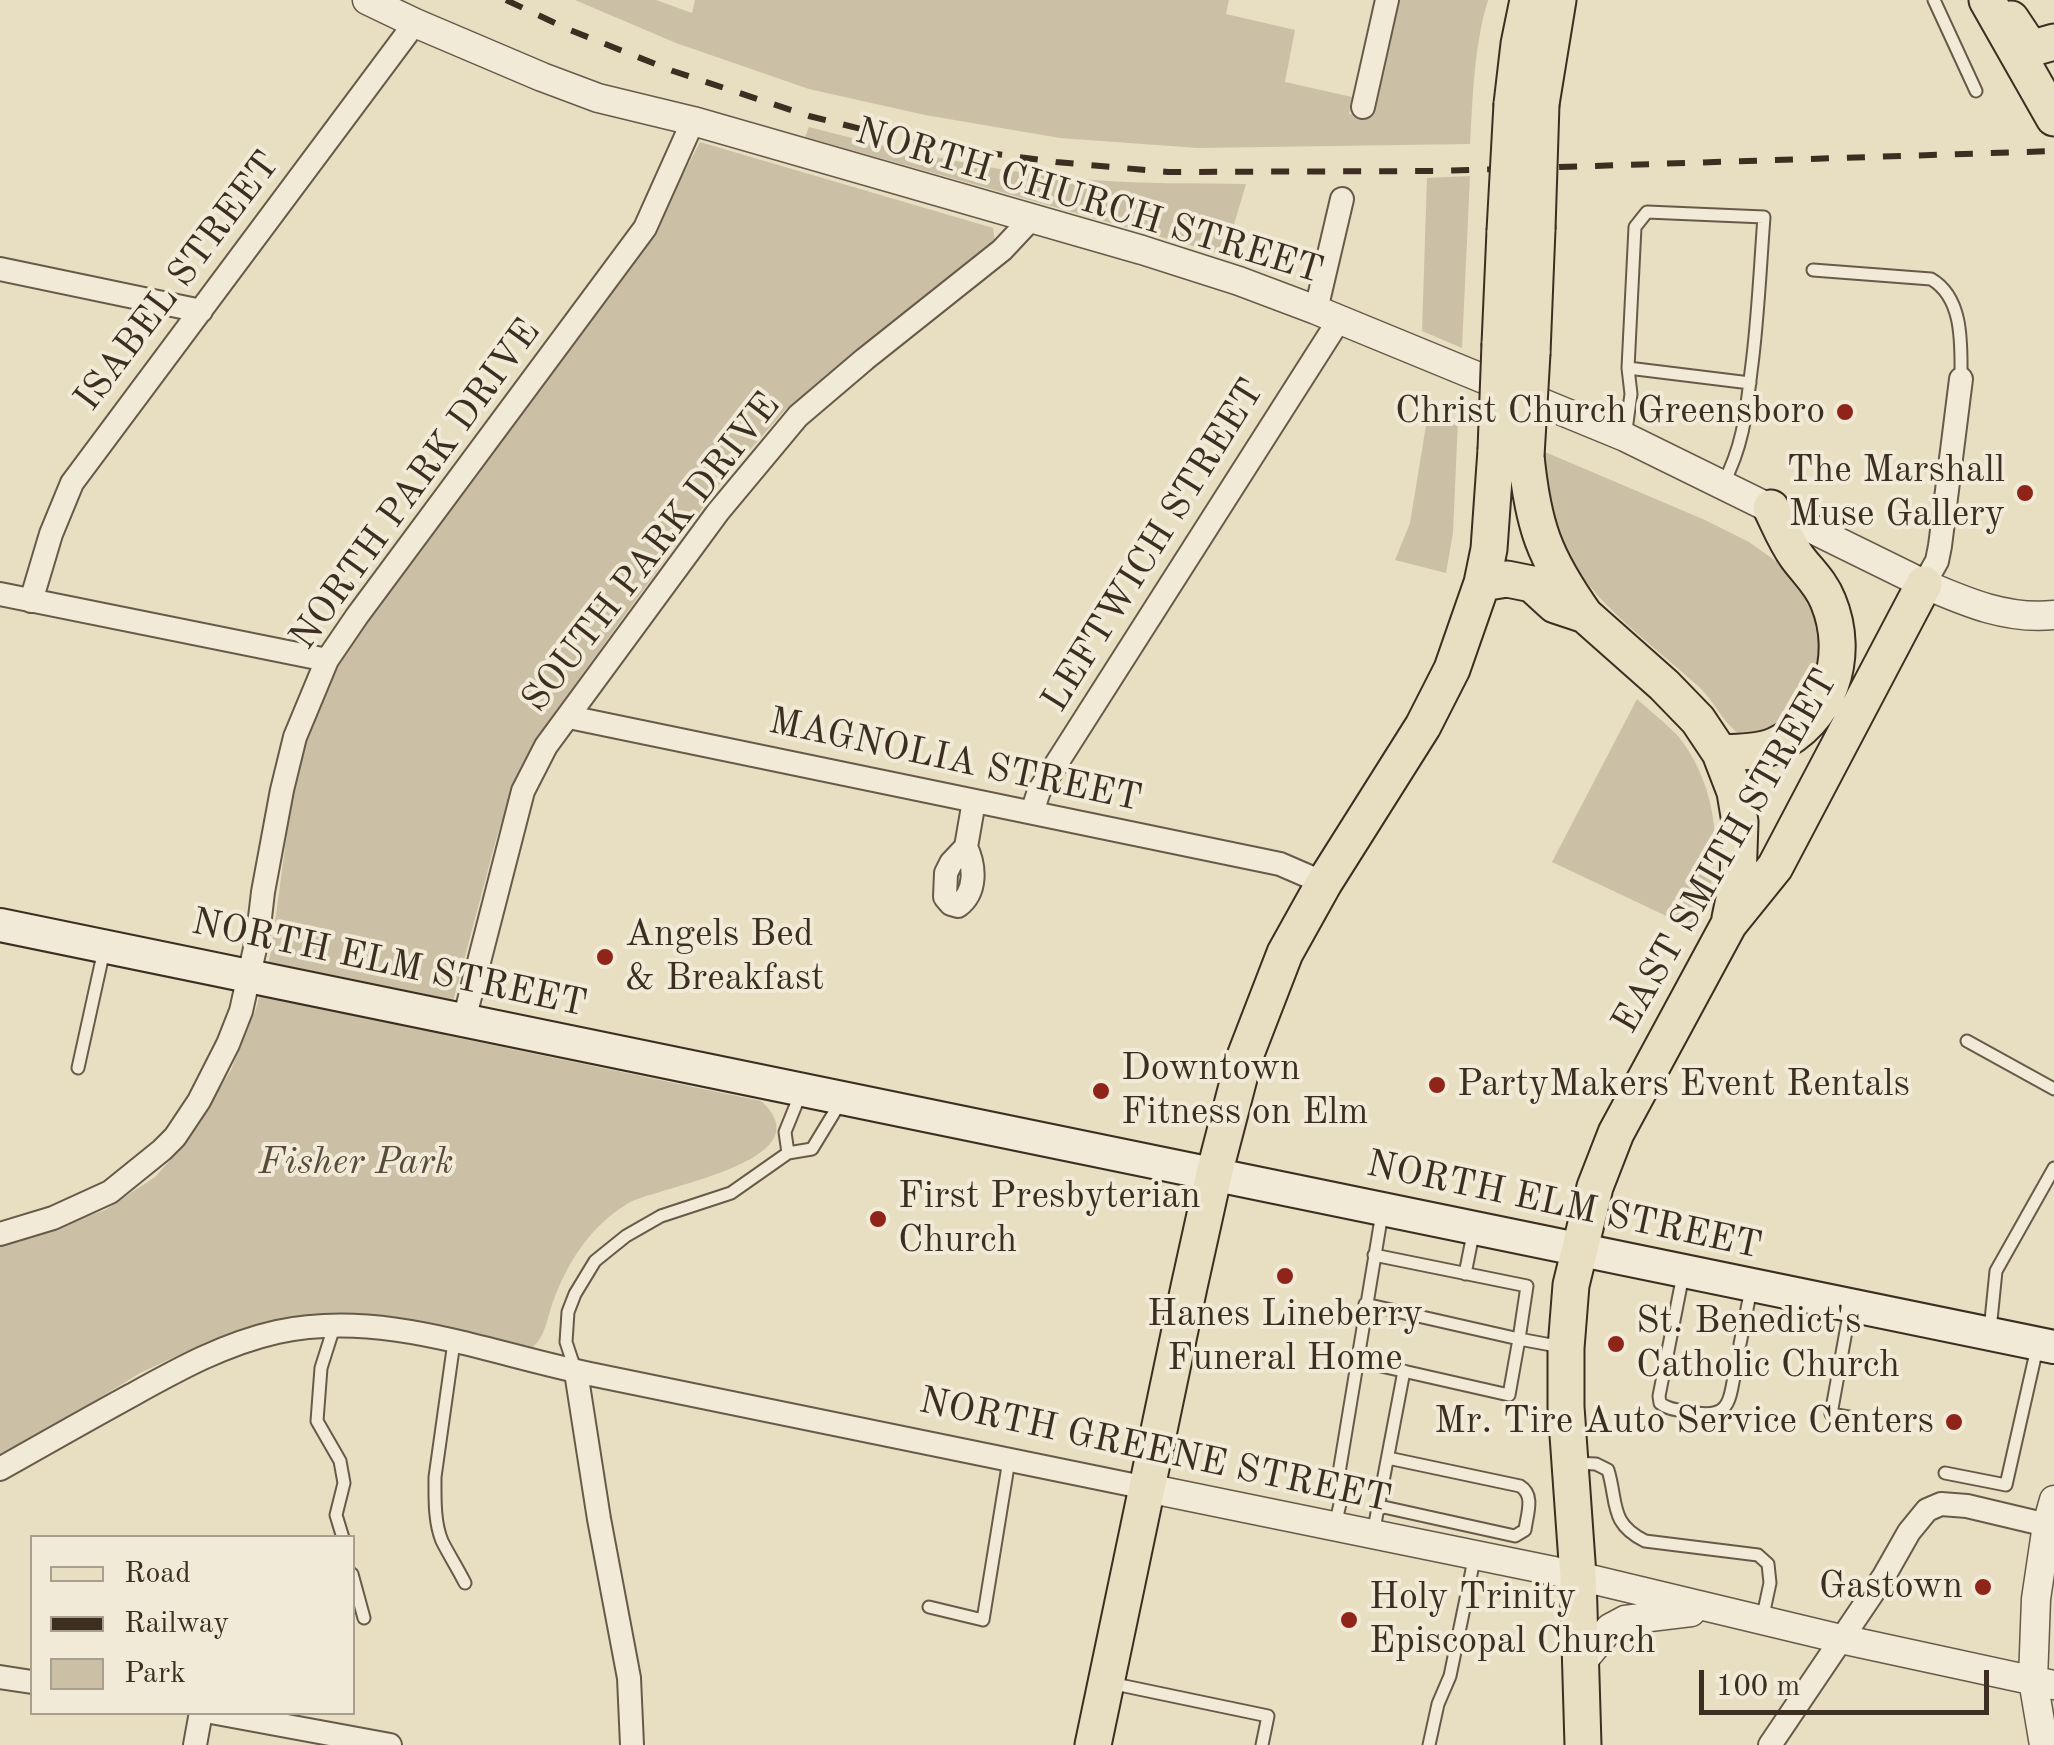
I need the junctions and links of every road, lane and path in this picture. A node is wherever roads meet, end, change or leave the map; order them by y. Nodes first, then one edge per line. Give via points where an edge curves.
1 (367, 0) edge
2 (1386, 0) edge
3 (1528, 0) edge
4 (1558, 0) edge
5 (1934, 0) edge
6 (1986, 0) edge
7 (2000, 0) edge
8 (2018, 0) edge
9 (414, 23) junction
10 (2051, 50) edge
11 (1976, 90) dead end
12 (1526, 104) junction
13 (1362, 107) dead end
14 (2054, 118) edge
15 (692, 121) junction
16 (1342, 199) dead end
17 (1032, 218) junction
18 (0, 269) edge
19 (1813, 270) dead end
20 (201, 310) junction
21 (1328, 315) junction
22 (1628, 368) junction
23 (1961, 379) joint
24 (1750, 383) junction
25 (1625, 437) junction
26 (1511, 453) junction
27 (1723, 484) junction
28 (1771, 508) junction
29 (1482, 583) junction
30 (1924, 584) junction
31 (0, 594) edge
32 (31, 601) junction
33 (2054, 614) edge
34 (1585, 616) junction
35 (327, 660) junction
36 (569, 717) junction
37 (1720, 753) junction
38 (974, 801) junction
39 (1032, 812) junction
40 (966, 847) dead end
41 (1324, 883) junction
42 (0, 924) edge
43 (1729, 924) junction
44 (105, 946) junction
45 (249, 976) junction
46 (464, 1020) junction
47 (1967, 1040) dead end
48 (78, 1068) dead end
49 (2054, 1088) edge
50 (802, 1090) junction
51 (843, 1099) junction
52 (788, 1153) junction
53 (2054, 1168) edge
54 (1214, 1174) junction
55 (1383, 1209) junction
56 (1474, 1228) junction
57 (0, 1234) edge
58 (1578, 1249) junction
59 (1374, 1254) junction
60 (1684, 1271) junction
61 (1465, 1274) junction
62 (1752, 1285) junction
63 (1366, 1304) junction
64 (1850, 1305) junction
65 (334, 1327) junction
66 (1990, 1334) junction
67 (1519, 1339) junction
68 (454, 1342) junction
69 (1740, 1344) dead end
70 (2046, 1346) edge
71 (1566, 1348) junction
72 (1358, 1361) junction
73 (1736, 1366) dead end
74 (1404, 1371) junction
75 (576, 1372) junction
76 (1894, 1425) dead end
77 (1388, 1458) junction
78 (1009, 1460) junction
79 (1572, 1463) junction
80 (0, 1469) edge
81 (1945, 1473) dead end
82 (1146, 1488) junction
83 (1378, 1506) junction
84 (2050, 1512) edge
85 (1335, 1526) junction
86 (1373, 1534) junction
87 (341, 1535) edge
88 (1450, 1536) junction
89 (1475, 1554) junction
90 (1578, 1576) junction
91 (464, 1584) dead end
92 (355, 1585) edge
93 (929, 1607) dead end
94 (1718, 1610) junction
95 (364, 1618) dead end
96 (1762, 1620) junction
97 (1841, 1639) junction
98 (1581, 1663) junction
99 (0, 1677) edge
100 (30, 1682) edge
101 (1106, 1682) junction
102 (2043, 1683) edge
103 (200, 1715) edge
104 (226, 1715) edge
105 (194, 1745) edge
106 (390, 1745) edge
107 (632, 1745) edge
108 (1093, 1745) edge
109 (1262, 1745) edge
110 (1430, 1745) edge
111 (1583, 1745) edge
112 (1770, 1745) edge
113 (2044, 1745) edge

1 - 9 street, NORTH CHURCH STREET
2 - 13 street
3 - 12 main road via 1519,44
4 - 12 main road
5 - 11 lane
6 - 14 main road
7 - 10 main road via 2028,46
8 - 10 main road
9 - 15 street, NORTH CHURCH STREET via 598,98
9 - 20 street, ISABEL STREET
12 - 26 main road, bridge
15 - 17 street, NORTH CHURCH STREET
15 - 35 street, NORTH PARK DRIVE via 645,228
16 - 21 street, LEFTWICH STREET
17 - 21 street, NORTH CHURCH STREET
17 - 36 street, SOUTH PARK DRIVE via 1002,250 798,416 718,512
18 - 20 street
19 - 23 lane via 1937,282 1956,308
20 - 32 street, ISABEL STREET via 72,483
21 - 25 street, NORTH CHURCH STREET
21 - 39 street, LEFTWICH STREET
22 - 24 lane
22 - 24 lane via 1635,227 1647,212 1764,217
22 - 25 lane via 1632,394
23 - 30 street, EAST SMITH STREET via 1940,546
24 - 27 lane via 1743,436
25 - 27 street, NORTH CHURCH STREET
26 - 29 main road
26 - 34 main road via 1546,554
27 - 28 street, NORTH CHURCH STREET
28 - 30 street, NORTH CHURCH STREET
28 - 37 main road via 1828,601 1838,629 1838,660 1829,691 1804,727 1774,746
29 - 34 main road via 1532,584 1555,605
29 - 41 main road via 1438,699
30 - 33 street, NORTH CHURCH STREET via 1990,610
30 - 43 main road, EAST SMITH STREET via 1775,868
31 - 32 street
32 - 35 street
34 - 37 main road via 1664,685
35 - 45 street, NORTH PARK DRIVE via 294,737
36 - 38 street, MAGNOLIA STREET
36 - 46 street, SOUTH PARK DRIVE via 524,791
37 - 43 main road via 1740,822
38 - 39 street, MAGNOLIA STREET
38 - 40 street
39 - 41 street, MAGNOLIA STREET via 1280,864
41 - 54 main road via 1254,1028
42 - 44 main road, NORTH ELM STREET
43 - 58 main road, EAST SMITH STREET via 1616,1133
44 - 45 main road, NORTH ELM STREET
44 - 48 lane
45 - 46 main road, NORTH ELM STREET
45 - 57 street, NORTH PARK DRIVE via 228,1044 175,1137 110,1192
46 - 50 main road, NORTH ELM STREET
47 - 49 lane
50 - 51 main road, NORTH ELM STREET
50 - 52 lane via 785,1132
51 - 52 lane via 812,1149
51 - 54 main road, NORTH ELM STREET
52 - 75 lane via 731,1193 641,1227 595,1261 568,1312 566,1342
53 - 66 lane via 1996,1270
54 - 55 main road, NORTH ELM STREET
54 - 82 main road
55 - 56 main road, NORTH ELM STREET
55 - 59 lane
56 - 58 main road, NORTH ELM STREET
56 - 61 lane
58 - 60 main road, NORTH ELM STREET
58 - 71 main road, EAST SMITH STREET
59 - 61 lane
59 - 63 lane
60 - 62 main road, NORTH ELM STREET
60 - 73 lane via 1660,1403 1716,1414 1728,1403
61 - 67 lane via 1526,1286
62 - 64 main road, NORTH ELM STREET
62 - 69 lane
63 - 67 lane
63 - 72 lane
64 - 66 main road, NORTH ELM STREET
64 - 76 lane via 1830,1414
65 - 68 street, NORTH GREENE STREET via 406,1330
65 - 80 street, NORTH GREENE STREET via 280,1332 202,1356
65 - 87 lane via 321,1368 317,1421 340,1461
66 - 70 main road, NORTH ELM STREET
67 - 71 lane
67 - 74 lane via 1509,1395
68 - 75 street, NORTH GREENE STREET
68 - 91 lane via 435,1498 442,1540
70 - 81 lane via 2006,1485
71 - 79 main road, EAST SMITH STREET
72 - 74 lane
72 - 85 lane
74 - 77 lane
75 - 78 street, NORTH GREENE STREET
75 - 107 street via 630,1678
77 - 83 lane
77 - 88 lane via 1527,1490 1525,1530 1515,1536
78 - 82 street, NORTH GREENE STREET
78 - 93 lane via 983,1620
79 - 90 main road, EAST SMITH STREET
79 - 96 lane via 1608,1470 1617,1516 1645,1541 1758,1555 1768,1564 1770,1582
82 - 85 street, NORTH GREENE STREET
82 - 101 main road
83 - 86 lane
83 - 88 lane
84 - 97 street via 1942,1504 1927,1510
84 - 102 street via 2036,1599
85 - 86 street, NORTH GREENE STREET
86 - 88 street, NORTH GREENE STREET
88 - 89 street, NORTH GREENE STREET
89 - 90 street, NORTH GREENE STREET
89 - 110 lane
90 - 94 street, NORTH GREENE STREET
90 - 98 main road, EAST SMITH STREET
92 - 95 lane
94 - 96 street, NORTH GREENE STREET
94 - 98 street, NORTH GREENE STREET via 1625,1620
96 - 97 street, NORTH GREENE STREET
97 - 102 street, NORTH GREENE STREET
97 - 112 street
98 - 111 main road, EAST SMITH STREET
99 - 100 street
101 - 108 main road
101 - 109 lane via 1268,1716
102 - 113 street
103 - 105 street
104 - 106 street

